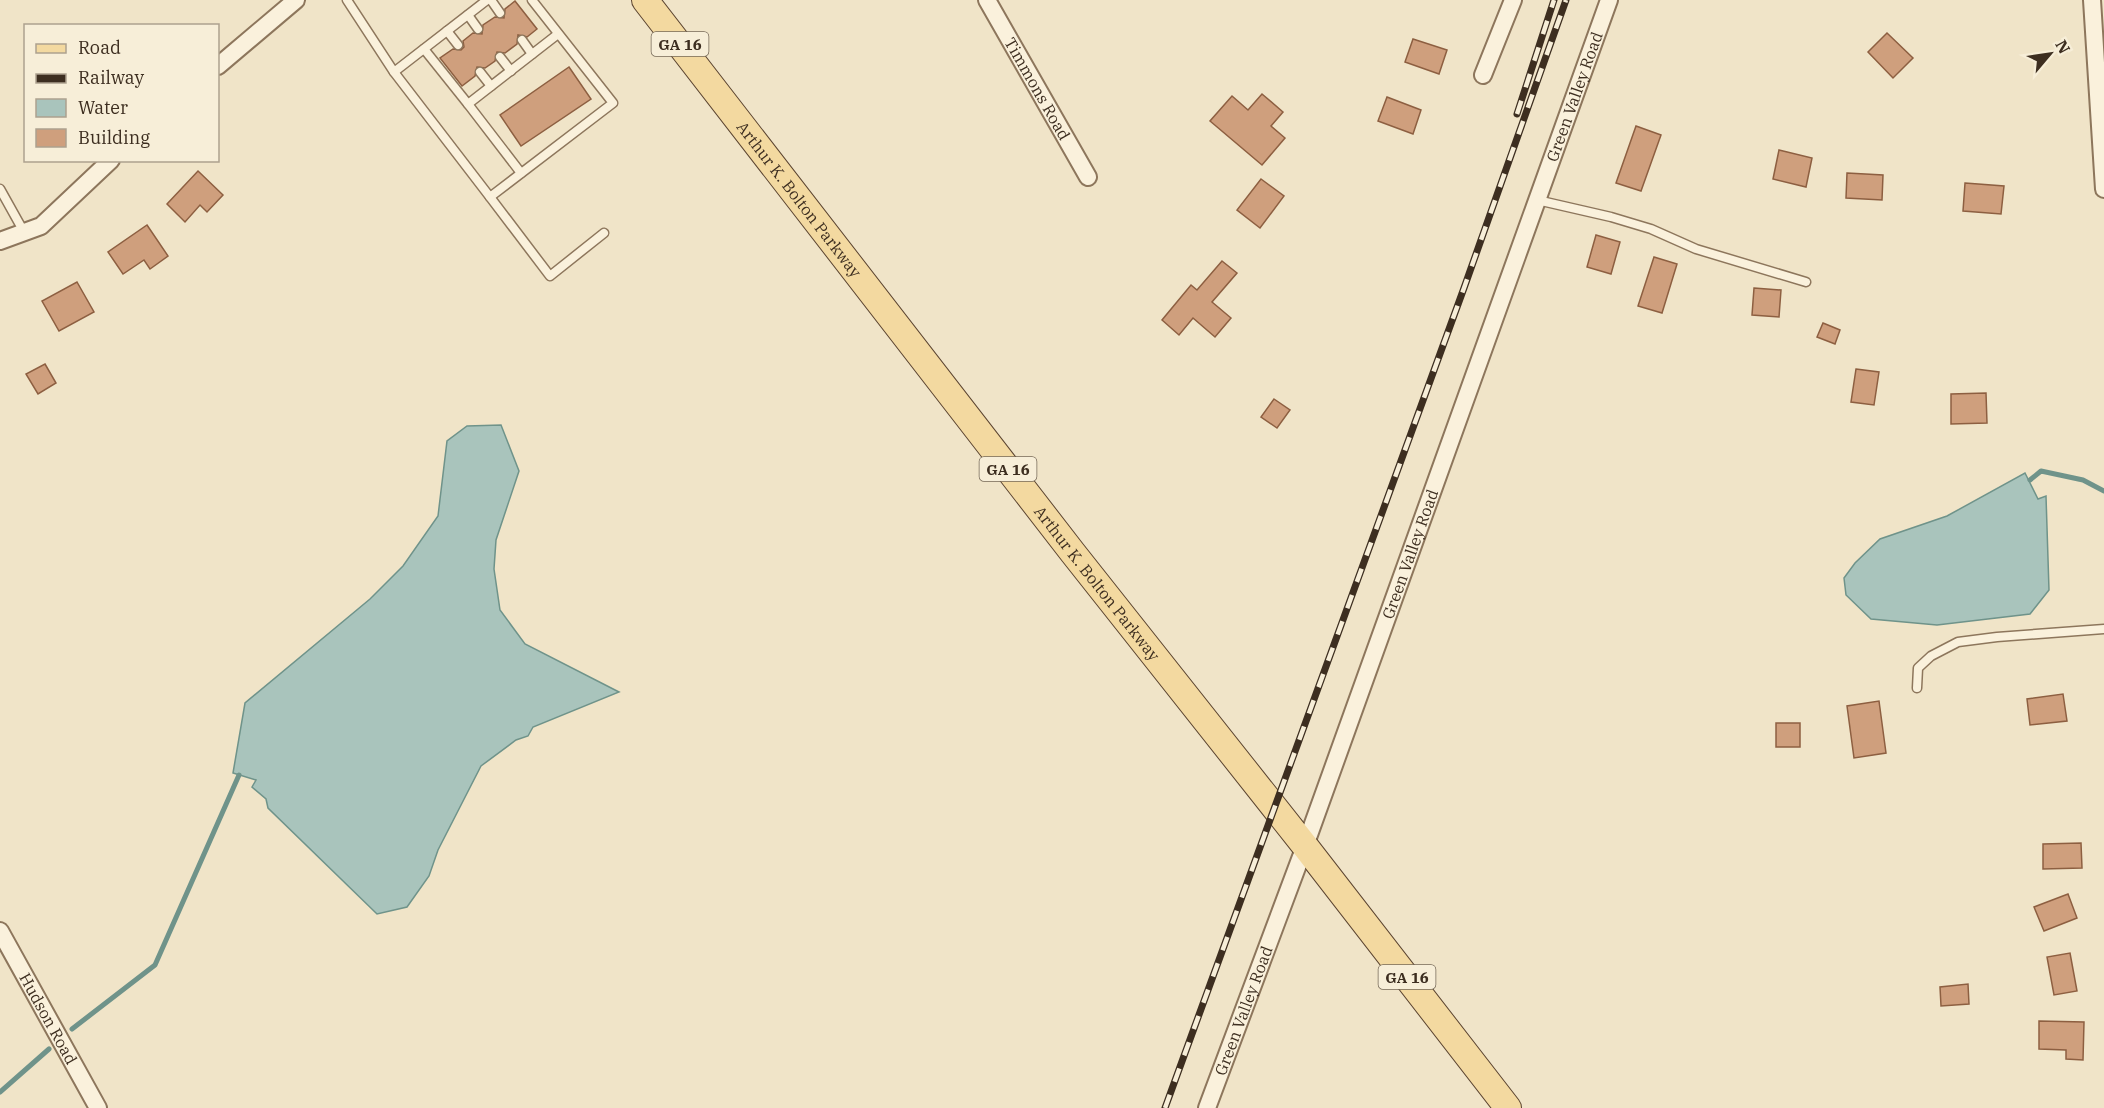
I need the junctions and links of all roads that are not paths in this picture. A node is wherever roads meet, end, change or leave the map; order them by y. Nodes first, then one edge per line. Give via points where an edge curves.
1 (296, 0) edge
2 (347, 0) edge
3 (489, 0) edge
4 (532, 0) edge
5 (645, 0) edge
6 (987, 0) edge
7 (1513, 0) edge
8 (1609, 0) edge
9 (2092, 0) edge
10 (500, 13) dead end
11 (468, 15) junction
12 (478, 29) dead end
13 (447, 31) junction
14 (558, 34) junction
15 (522, 40) dead end
16 (458, 45) dead end
17 (424, 49) junction
18 (532, 54) junction
19 (500, 57) dead end
20 (219, 65) edge
21 (511, 71) junction
22 (394, 72) junction
23 (480, 72) dead end
24 (1483, 75) dead end
25 (491, 86) junction
26 (468, 104) junction
27 (109, 162) edge
28 (521, 173) junction
29 (1088, 177) dead end
30 (0, 189) edge
31 (2104, 189) edge
32 (490, 197) junction
33 (1537, 200) junction
34 (24, 232) junction
35 (604, 232) dead end
36 (0, 241) edge
37 (1806, 282) dead end
38 (2104, 629) edge
39 (1917, 688) dead end
40 (1305, 846) junction
41 (0, 931) edge
42 (98, 1108) edge
43 (1207, 1108) edge
44 (1508, 1108) edge

1 - 20 street
2 - 22 lane
3 - 10 lane
3 - 11 lane
4 - 14 lane
5 - 40 main road, Arthur K. Bolton Parkway / GA 16
6 - 29 street, Timmons Road
7 - 24 street
8 - 33 street, Green Valley Road
9 - 31 street
11 - 12 lane
11 - 13 lane
13 - 16 lane
13 - 17 lane
14 - 18 lane
14 - 28 lane via 613,103
15 - 18 lane
17 - 22 lane
17 - 26 lane
18 - 21 lane
19 - 21 lane
21 - 25 lane
22 - 32 lane
23 - 25 lane
25 - 26 lane
26 - 28 lane
27 - 34 street via 41,226
28 - 32 lane
30 - 34 lane
32 - 35 lane via 550,276
33 - 37 lane via 1621,220 1696,249
33 - 40 street, Green Valley Road
34 - 36 street
38 - 39 lane via 1958,642 1918,668
40 - 43 street, Green Valley Road
40 - 44 main road, Arthur K. Bolton Parkway / GA 16
41 - 42 street, Hudson Road

